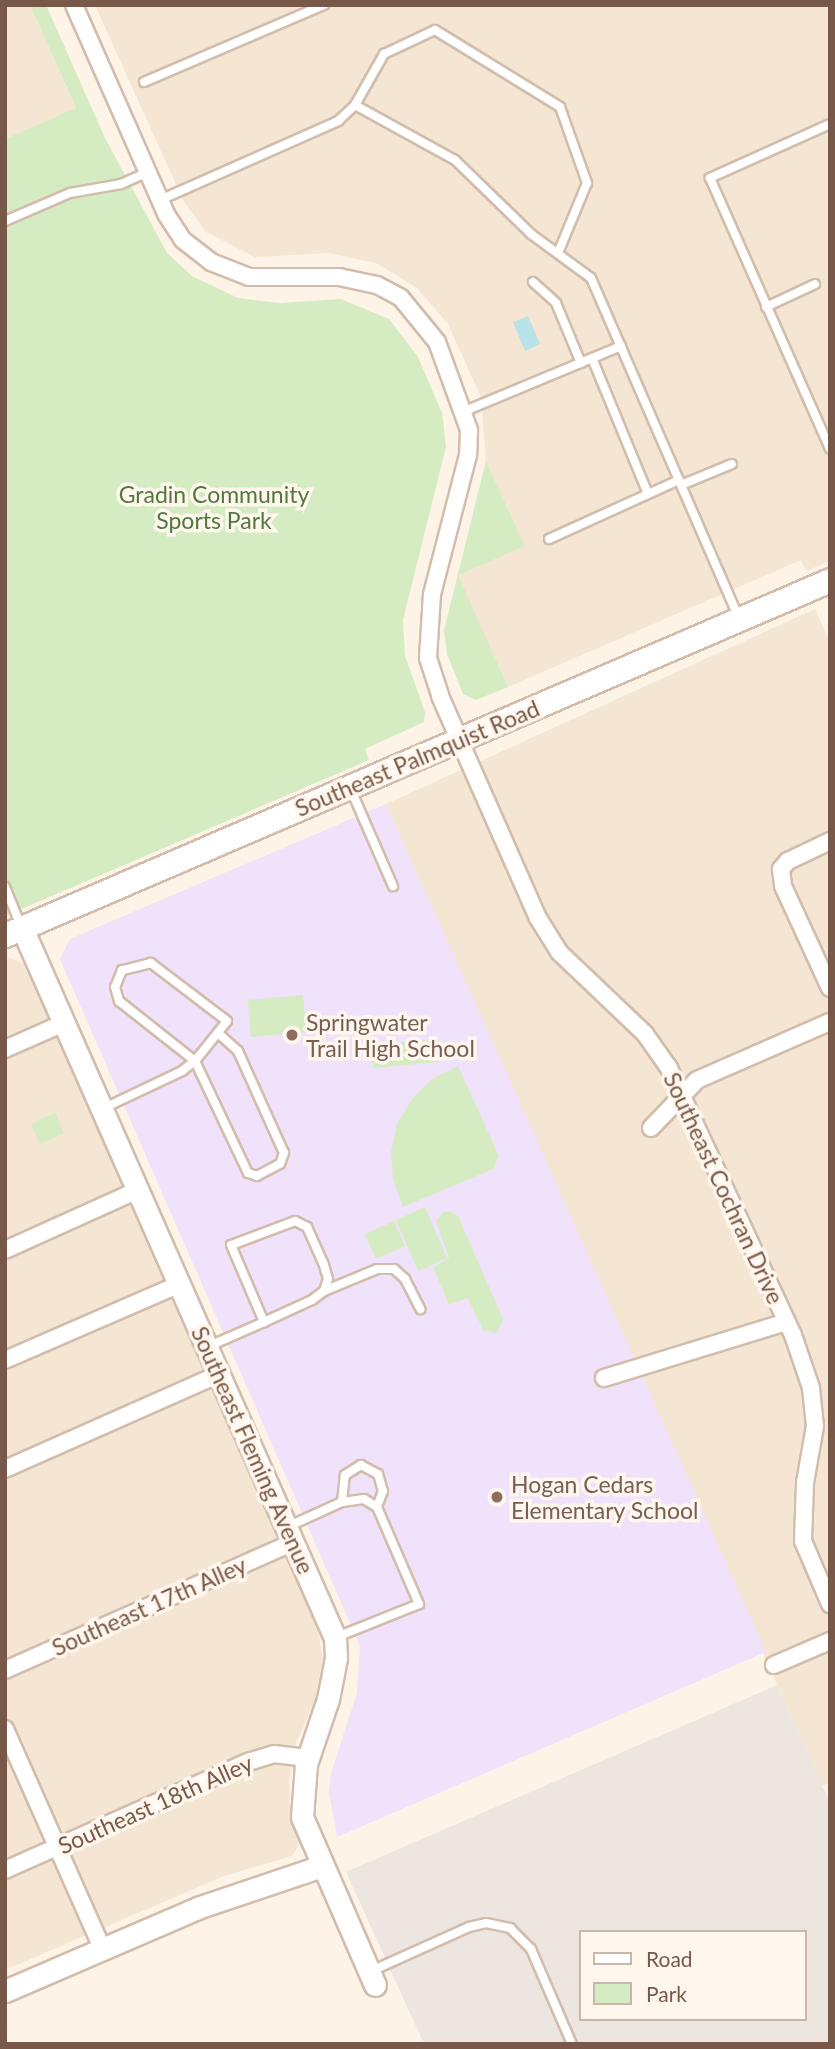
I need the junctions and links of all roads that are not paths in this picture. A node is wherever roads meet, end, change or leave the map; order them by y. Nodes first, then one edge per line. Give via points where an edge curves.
1 (74, 5) edge
2 (324, 5) edge
3 (305, 9) edge
4 (144, 82) dead end
5 (355, 105) junction
6 (830, 124) edge
7 (148, 172) junction
8 (160, 200) junction
9 (5, 221) edge
10 (558, 253) junction
11 (533, 282) dead end
12 (815, 284) dead end
13 (766, 306) junction
14 (621, 346) junction
15 (592, 358) junction
16 (581, 363) junction
17 (465, 411) junction
18 (830, 449) edge
19 (732, 464) dead end
20 (680, 483) junction
21 (648, 494) junction
22 (549, 539) dead end
23 (828, 586) edge
24 (739, 619) junction
25 (459, 739) junction
26 (349, 787) junction
27 (830, 841) edge
28 (393, 886) dead end
29 (5, 887) edge
30 (14, 932) edge
31 (830, 988) edge
32 (830, 1021) edge
33 (64, 1023) junction
34 (218, 1033) junction
35 (5, 1049) edge
36 (195, 1061) junction
37 (684, 1095) junction
38 (102, 1109) junction
39 (650, 1128) dead end
40 (138, 1190) junction
41 (5, 1250) edge
42 (180, 1284) junction
43 (324, 1291) junction
44 (420, 1309) dead end
45 (264, 1321) junction
46 (786, 1322) junction
47 (208, 1347) junction
48 (5, 1360) edge
49 (219, 1374) junction
50 (604, 1378) dead end
51 (5, 1469) edge
52 (342, 1502) junction
53 (377, 1507) junction
54 (290, 1534) junction
55 (830, 1604) edge
56 (335, 1638) junction
57 (830, 1641) edge
58 (774, 1665) dead end
59 (5, 1670) edge
60 (5, 1730) edge
61 (307, 1758) junction
62 (57, 1847) junction
63 (322, 1866) junction
64 (5, 1870) edge
65 (102, 1948) junction
66 (372, 1978) joint
67 (5, 1991) edge
68 (572, 2044) edge

1 - 7 street, Southeast Cochran Drive
2 - 3 lane
3 - 4 lane
5 - 8 lane via 338,121
5 - 10 lane via 455,160 531,234
5 - 10 lane via 384,54 435,30 561,107 587,183
6 - 13 lane via 710,178
7 - 8 street, Southeast Cochran Drive
7 - 9 lane via 121,184 70,193
8 - 17 street, Southeast Cochran Drive via 183,240 211,262 249,277 339,277 377,285 401,298 437,342
10 - 14 lane via 592,278
11 - 16 lane via 556,303
12 - 13 lane
13 - 18 lane
14 - 15 lane
14 - 20 lane
15 - 16 lane
15 - 21 lane
16 - 17 lane
17 - 25 street, Southeast Cochran Drive via 468,454 427,627 428,657
19 - 20 lane
20 - 21 lane
20 - 24 lane
21 - 22 lane
23 - 24 main road, Southeast Palmquist Road
24 - 25 main road, Southeast Palmquist Road
25 - 26 main road, Southeast Palmquist Road
25 - 37 street, Southeast Cochran Drive via 538,918 559,952 645,1034
26 - 28 lane
26 - 30 main road, Southeast Palmquist Road
27 - 31 street via 788,861 781,870 783,886
29 - 30 lane
30 - 33 street, Southeast Fleming Avenue
32 - 37 street via 697,1080
33 - 35 street
33 - 38 street, Southeast Fleming Avenue
34 - 36 lane
34 - 36 lane via 226,1021 151,963 122,970 115,987 119,1001
34 - 36 lane via 238,1051 284,1153 280,1164 257,1175 248,1173
36 - 38 lane
37 - 39 street
37 - 46 street, Southeast Cochran Drive
38 - 40 street, Southeast Fleming Avenue
40 - 41 street
40 - 42 street, Southeast Fleming Avenue
42 - 47 street, Southeast Fleming Avenue
42 - 48 street
43 - 44 lane via 377,1269 394,1269 405,1279
43 - 45 lane
43 - 45 lane via 328,1279 324,1265 307,1227 295,1221 231,1245
45 - 47 lane
46 - 50 street
46 - 55 street, Southeast Cochran Drive via 807,1370 815,1426 805,1483 803,1541
47 - 49 street, Southeast Fleming Avenue
49 - 51 street
49 - 54 street, Southeast Fleming Avenue
52 - 53 lane via 363,1499
52 - 53 lane via 345,1475 361,1465 378,1474 383,1491
52 - 54 lane
53 - 56 lane via 419,1604
54 - 56 street, Southeast Fleming Avenue
54 - 59 street, Southeast 17th Alley
56 - 61 street, Southeast Fleming Avenue via 328,1699
57 - 58 street
60 - 62 street
61 - 62 street, Southeast 18th Alley via 279,1754 260,1758
61 - 63 street, Southeast Fleming Avenue via 300,1795 302,1817
62 - 64 street, Southeast 18th Alley
62 - 65 street
63 - 65 street via 200,1907
63 - 66 street, Southeast Fleming Avenue
65 - 67 street
66 - 68 lane via 469,1927 486,1923 510,1928 531,1949

